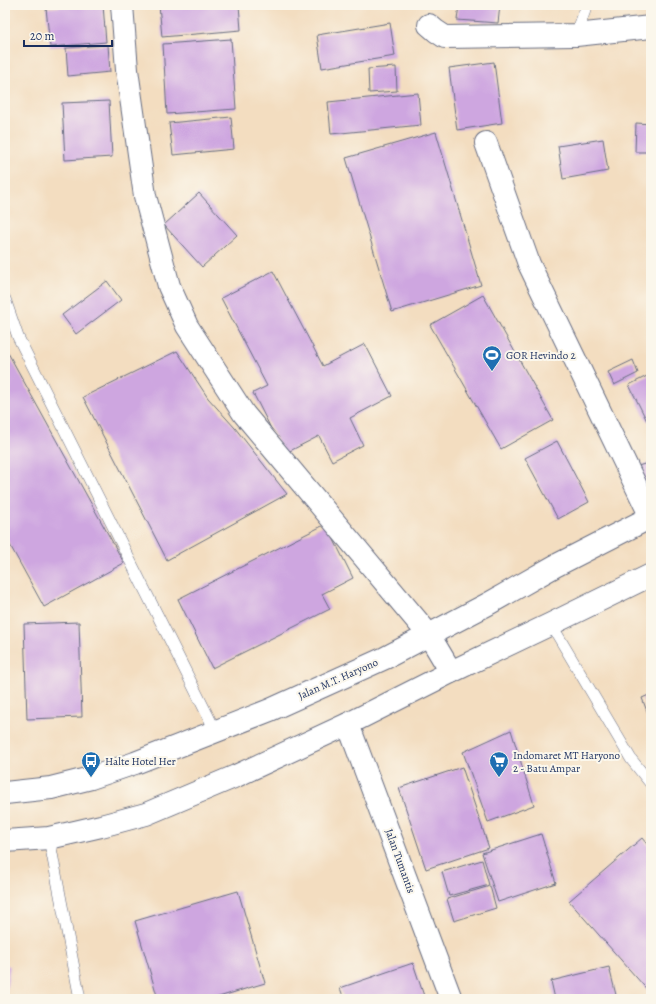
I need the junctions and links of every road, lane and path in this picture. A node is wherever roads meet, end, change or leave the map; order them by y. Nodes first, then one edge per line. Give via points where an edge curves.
1 (122, 5) edge
2 (587, 5) edge
3 (429, 25) dead end
4 (651, 27) edge
5 (576, 35) junction
6 (486, 143) dead end
7 (5, 299) edge
8 (651, 517) edge
9 (651, 574) edge
10 (551, 624) junction
11 (429, 635) junction
12 (451, 672) junction
13 (348, 724) junction
14 (216, 732) junction
15 (651, 784) edge
16 (5, 793) edge
17 (49, 838) junction
18 (5, 841) edge
19 (80, 999) edge
20 (451, 999) edge

1 - 11 main road via 127,70 145,196 169,286 188,326 244,414
2 - 5 lane
3 - 5 main road via 445,36
4 - 5 main road
6 - 8 main road via 529,264
7 - 14 lane via 18,337
8 - 11 main road, Jalan M.T. Haryono
9 - 10 main road
10 - 12 main road
10 - 15 lane via 631,758
11 - 12 main road
11 - 14 main road, Jalan M.T. Haryono via 385,658
12 - 13 main road
13 - 17 main road via 146,814
13 - 20 main road, Jalan Tumantis
14 - 16 main road, Jalan M.T. Haryono via 91,778 51,788
17 - 18 main road
17 - 19 lane

